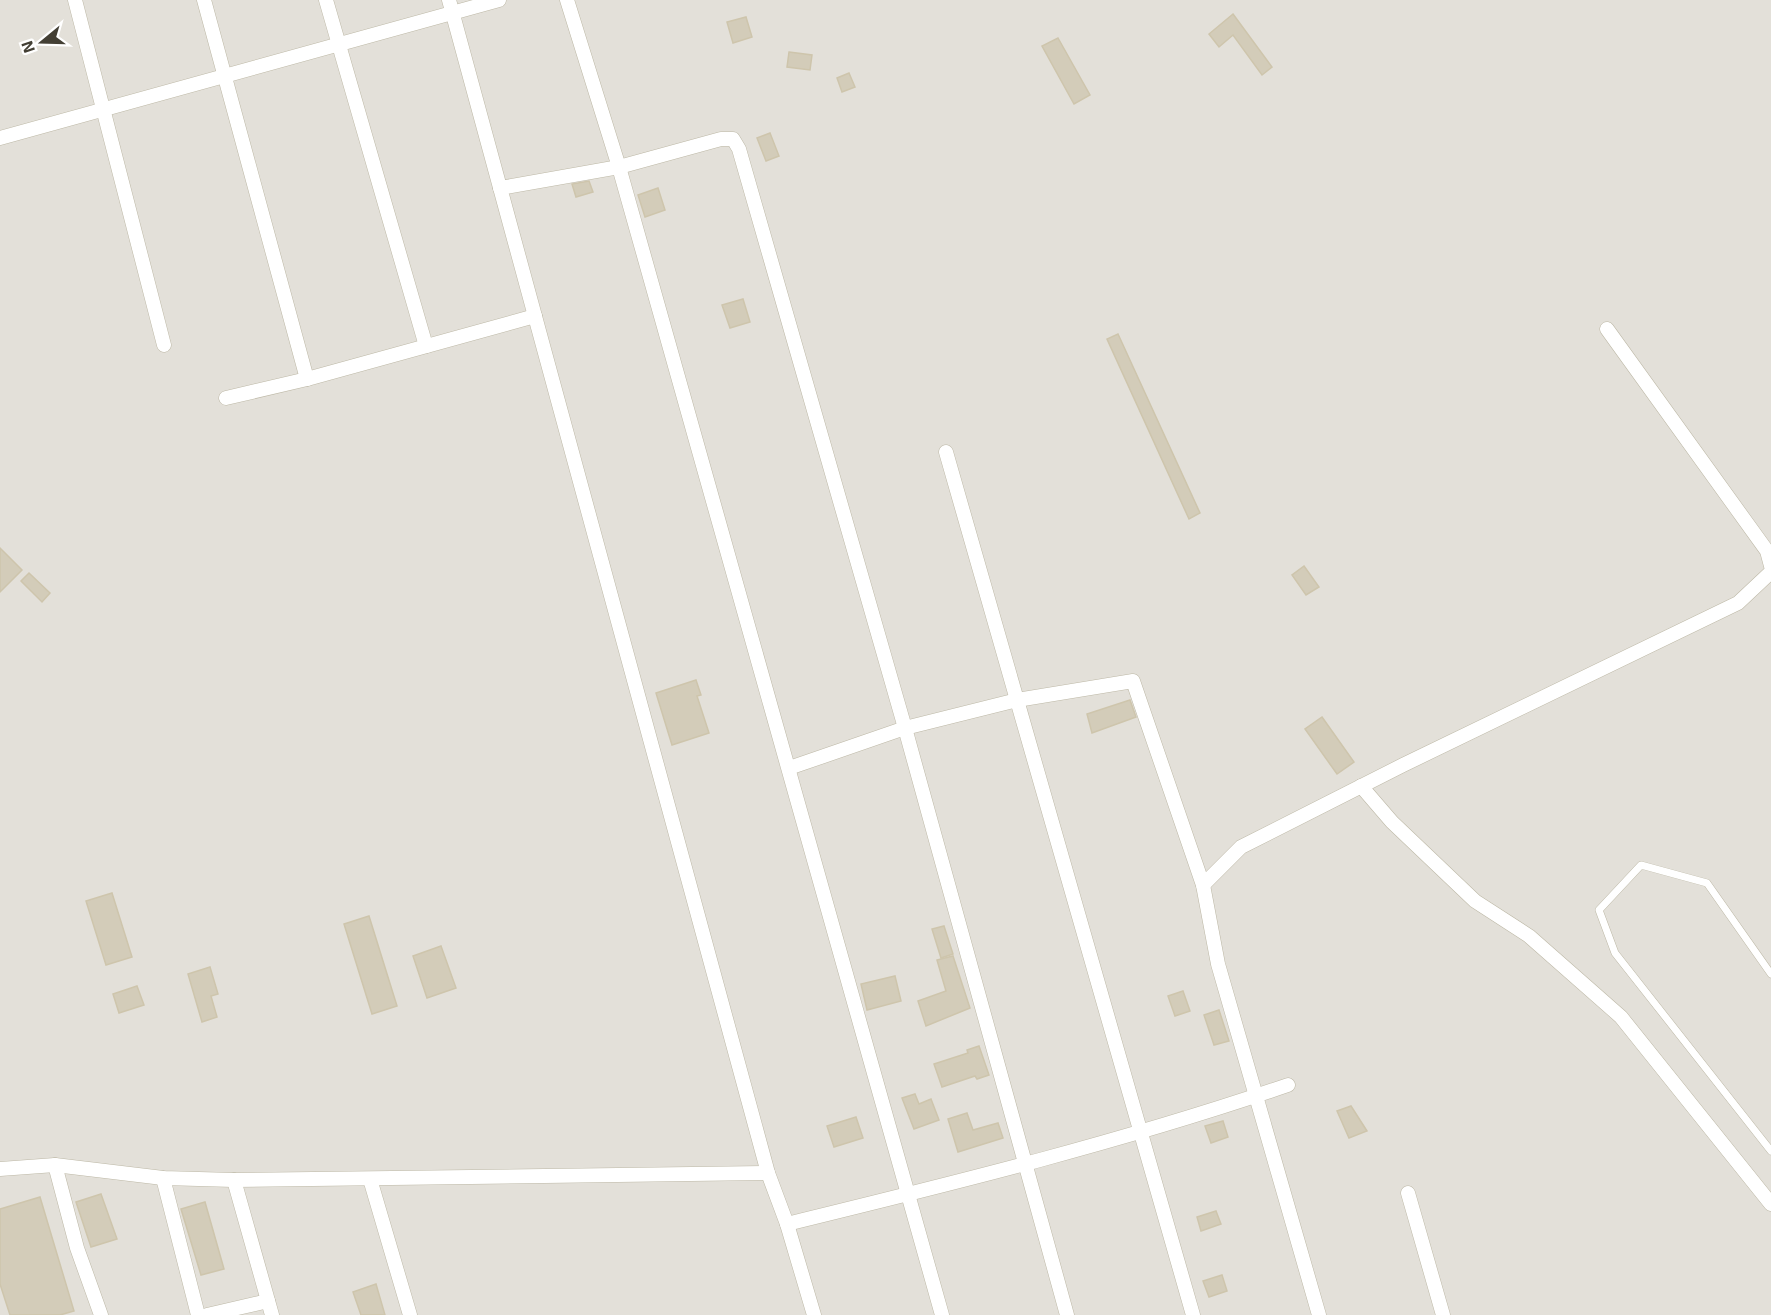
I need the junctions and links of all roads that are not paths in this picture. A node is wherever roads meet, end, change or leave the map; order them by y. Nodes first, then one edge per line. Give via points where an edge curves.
1 (75, 0) edge
2 (204, 0) edge
3 (326, 0) edge
4 (499, 0) edge
5 (567, 0) edge
6 (450, 7) edge
7 (338, 45) junction
8 (225, 76) junction
9 (104, 109) junction
10 (0, 138) edge
11 (619, 167) junction
12 (500, 188) junction
13 (535, 316) junction
14 (1608, 329) dead end
15 (164, 345) dead end
16 (426, 346) junction
17 (308, 379) junction
18 (226, 398) dead end
19 (946, 452) dead end
20 (1771, 566) edge
21 (1771, 572) edge
22 (1017, 700) junction
23 (904, 728) junction
24 (789, 768) junction
25 (1361, 786) junction
26 (1203, 885) junction
27 (1771, 974) edge
28 (1288, 1085) dead end
29 (1255, 1096) junction
30 (1140, 1131) junction
31 (1771, 1151) edge
32 (1026, 1163) junction
33 (55, 1166) junction
34 (0, 1169) edge
35 (768, 1173) junction
36 (164, 1178) junction
37 (370, 1179) junction
38 (234, 1180) junction
39 (1408, 1193) dead end
40 (908, 1195) junction
41 (1771, 1204) edge
42 (787, 1224) junction
43 (268, 1301) junction
44 (101, 1315) edge
45 (198, 1315) edge
46 (207, 1315) edge
47 (272, 1315) edge
48 (410, 1315) edge
49 (813, 1315) edge
50 (942, 1315) edge
51 (1068, 1315) edge
52 (1192, 1315) edge
53 (1319, 1315) edge
54 (1443, 1315) edge

1 - 9 street
2 - 8 street
3 - 7 street
4 - 6 street
5 - 11 street
6 - 7 street
6 - 12 street
7 - 8 street
7 - 16 street
8 - 9 street
8 - 17 street
9 - 10 street
9 - 15 street
11 - 12 street
11 - 23 street via 721,139 733,139 739,149
11 - 24 street
12 - 13 street
13 - 16 street
13 - 35 street
14 - 20 street via 1767,551
16 - 17 street
17 - 18 street
19 - 22 street
21 - 25 street via 1738,603
22 - 23 street
22 - 26 street via 1133,681
22 - 30 street
23 - 24 street
23 - 32 street
24 - 40 street
25 - 26 street via 1240,847
25 - 41 street via 1392,822 1475,901 1529,936 1621,1017
26 - 29 street via 1218,964
27 - 31 lane via 1707,883 1641,865 1599,910 1615,953
28 - 29 street
29 - 30 street
29 - 53 street
30 - 32 street
30 - 52 street
32 - 40 street
32 - 51 street
33 - 34 street
33 - 36 street
33 - 44 street via 77,1248
35 - 37 street
35 - 42 street
36 - 38 street
36 - 45 street
37 - 38 street
37 - 48 street
38 - 43 street
39 - 54 street
40 - 42 street
40 - 50 street
42 - 49 street
43 - 46 street
43 - 47 street

